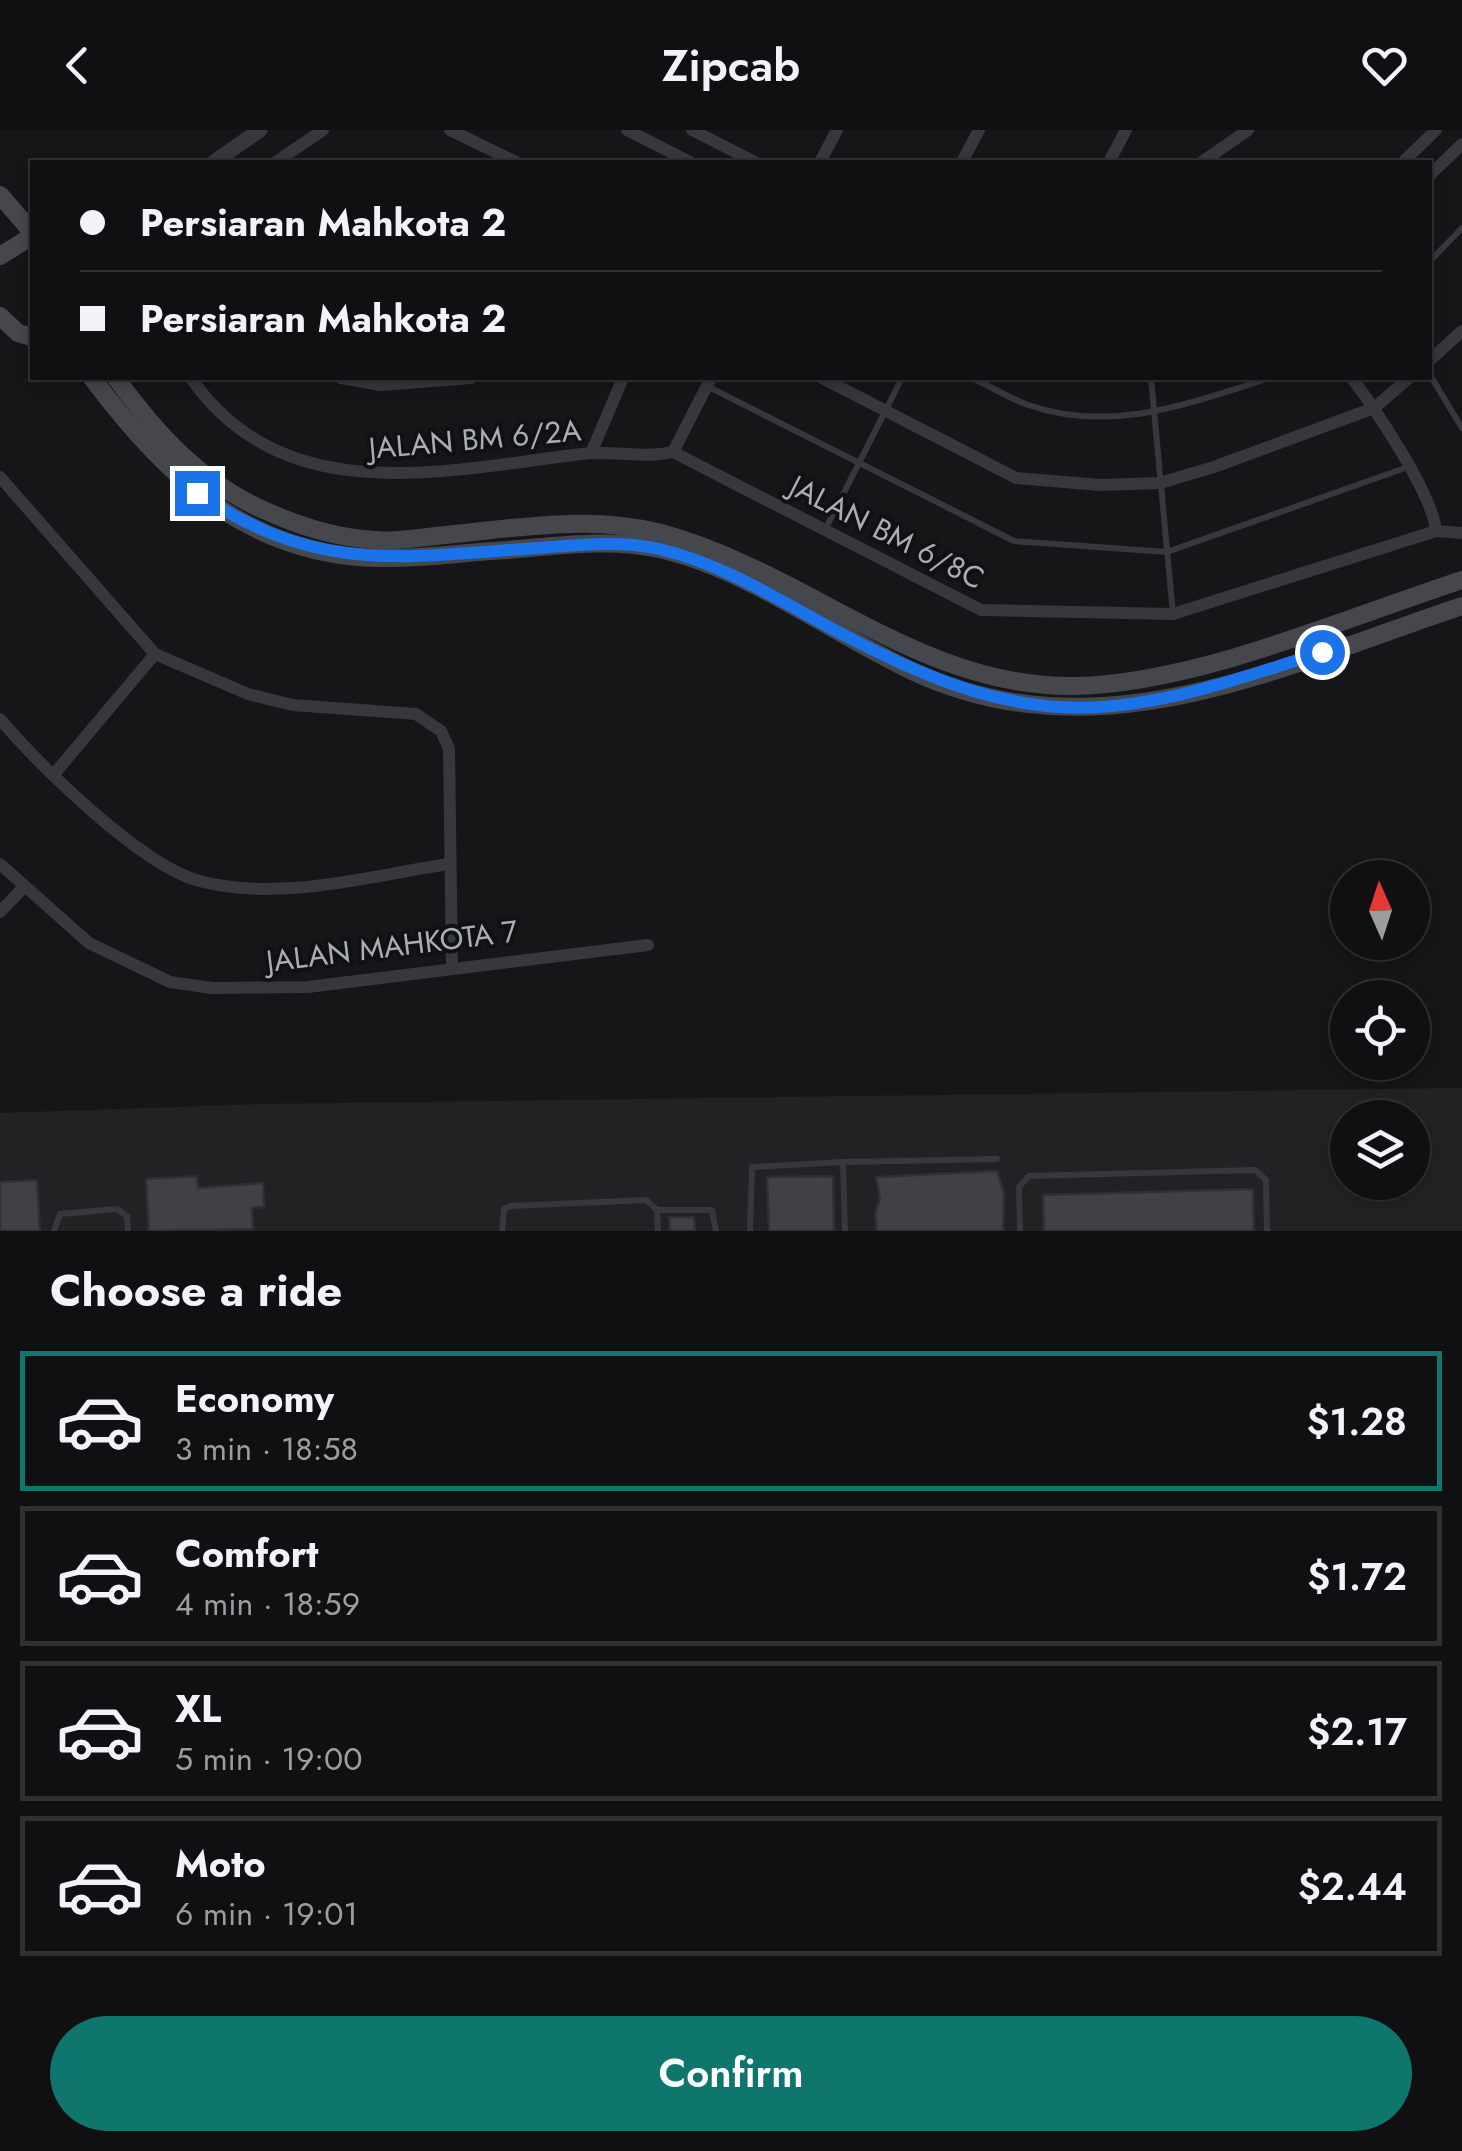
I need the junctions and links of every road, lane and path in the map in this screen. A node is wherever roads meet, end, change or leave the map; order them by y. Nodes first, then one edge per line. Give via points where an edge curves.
1 (260, 130) edge
2 (323, 130) edge
3 (450, 130) edge
4 (627, 130) edge
5 (692, 130) edge
6 (837, 130) edge
7 (978, 130) edge
8 (1126, 130) edge
9 (1248, 130) edge
10 (1436, 130) edge
11 (1462, 144) edge
12 (217, 160) edge
13 (279, 160) edge
14 (512, 160) edge
15 (686, 160) edge
16 (751, 160) edge
17 (821, 160) edge
18 (963, 160) edge
19 (1110, 160) edge
20 (1205, 160) edge
21 (1405, 160) edge
22 (1432, 173) edge
23 (0, 195) edge
24 (1462, 228) edge
25 (30, 232) edge
26 (30, 235) edge
27 (0, 256) edge
28 (1432, 259) edge
29 (0, 316) edge
30 (1462, 331) edge
31 (30, 336) edge
32 (1432, 358) edge
33 (1432, 378) edge
34 (94, 380) edge
35 (118, 380) edge
36 (193, 380) edge
37 (355, 380) edge
38 (441, 380) edge
39 (621, 380) edge
40 (826, 380) edge
41 (901, 380) edge
42 (976, 380) edge
43 (1151, 380) edge
44 (1264, 380) edge
45 (1353, 380) edge
46 (1408, 380) edge
47 (709, 382) edge
48 (1374, 408) junction
49 (886, 410) junction
50 (1154, 415) junction
51 (1462, 428) edge
52 (590, 452) junction
53 (674, 452) junction
54 (858, 464) junction
55 (1408, 467) junction
56 (0, 477) edge
57 (1160, 483) junction
58 (826, 529) junction
59 (1436, 530) junction
60 (1462, 533) edge
61 (1167, 552) junction
62 (1462, 580) edge
63 (1462, 606) edge
64 (1172, 614) junction
65 (155, 654) junction
66 (916, 663) junction
67 (0, 719) edge
68 (55, 773) junction
69 (0, 864) edge
70 (448, 864) junction
71 (24, 887) junction
72 (0, 912) edge
73 (648, 944) dead end
74 (452, 968) junction
75 (997, 1159) dead end
76 (843, 1162) junction
77 (657, 1210) junction
78 (54, 1231) edge
79 (128, 1231) edge
80 (502, 1231) edge
81 (658, 1231) edge
82 (716, 1231) edge
83 (750, 1231) edge
84 (845, 1231) edge
85 (1020, 1231) edge
86 (1267, 1231) edge

1 - 12 street
2 - 13 street
3 - 14 street
4 - 15 street
5 - 16 street
6 - 17 street
7 - 18 street
8 - 19 street
9 - 20 street
10 - 21 street
11 - 22 street
23 - 25 main road
24 - 28 lane
26 - 27 main road
29 - 31 main road
30 - 32 street
33 - 51 lane
34 - 66 main road via 164,466 232,516 283,540 382,558 587,544 657,548 726,573
35 - 66 main road via 191,465 239,499 308,527 380,541 588,524 662,533 750,567
36 - 52 street, JALAN BM 6/2A via 220,412 276,449 365,475
37 - 38 street
39 - 52 street
40 - 49 street
41 - 49 lane
42 - 50 lane via 1028,405 1097,418
43 - 50 lane
44 - 50 lane
45 - 48 street
46 - 48 street
47 - 53 street
47 - 54 lane
48 - 55 street
48 - 57 street
49 - 54 lane
49 - 57 street via 1016,478
50 - 57 lane
52 - 53 street, JALAN BM 6/2A via 640,458
53 - 58 street, JALAN BM 6/8C
54 - 58 lane
54 - 61 lane via 1014,542
55 - 59 street
55 - 61 lane
56 - 65 street
57 - 61 lane
58 - 64 street, JALAN BM 6/8C via 981,610
59 - 60 street
59 - 64 street, JALAN BM 6/8C
61 - 64 lane
62 - 66 main road via 1132,682 1073,686
63 - 66 main road via 1155,703 1057,709 971,693
65 - 68 street
65 - 70 street via 248,694 334,710 416,714 434,723 448,750
67 - 68 street
68 - 70 street via 113,827 196,880 294,887
69 - 71 street, JALAN MAHKOTA 7
70 - 74 street
71 - 72 street
71 - 74 street, JALAN MAHKOTA 7 via 88,943 170,982 274,989
73 - 74 street, JALAN MAHKOTA 7
75 - 76 lane
76 - 83 lane via 752,1168
76 - 84 lane
77 - 80 lane via 646,1200 511,1206 504,1209
77 - 81 lane
77 - 82 lane via 704,1208 716,1218
78 - 79 lane via 60,1214 117,1210 127,1216
85 - 86 lane via 1019,1187 1029,1176 1255,1170 1266,1180

